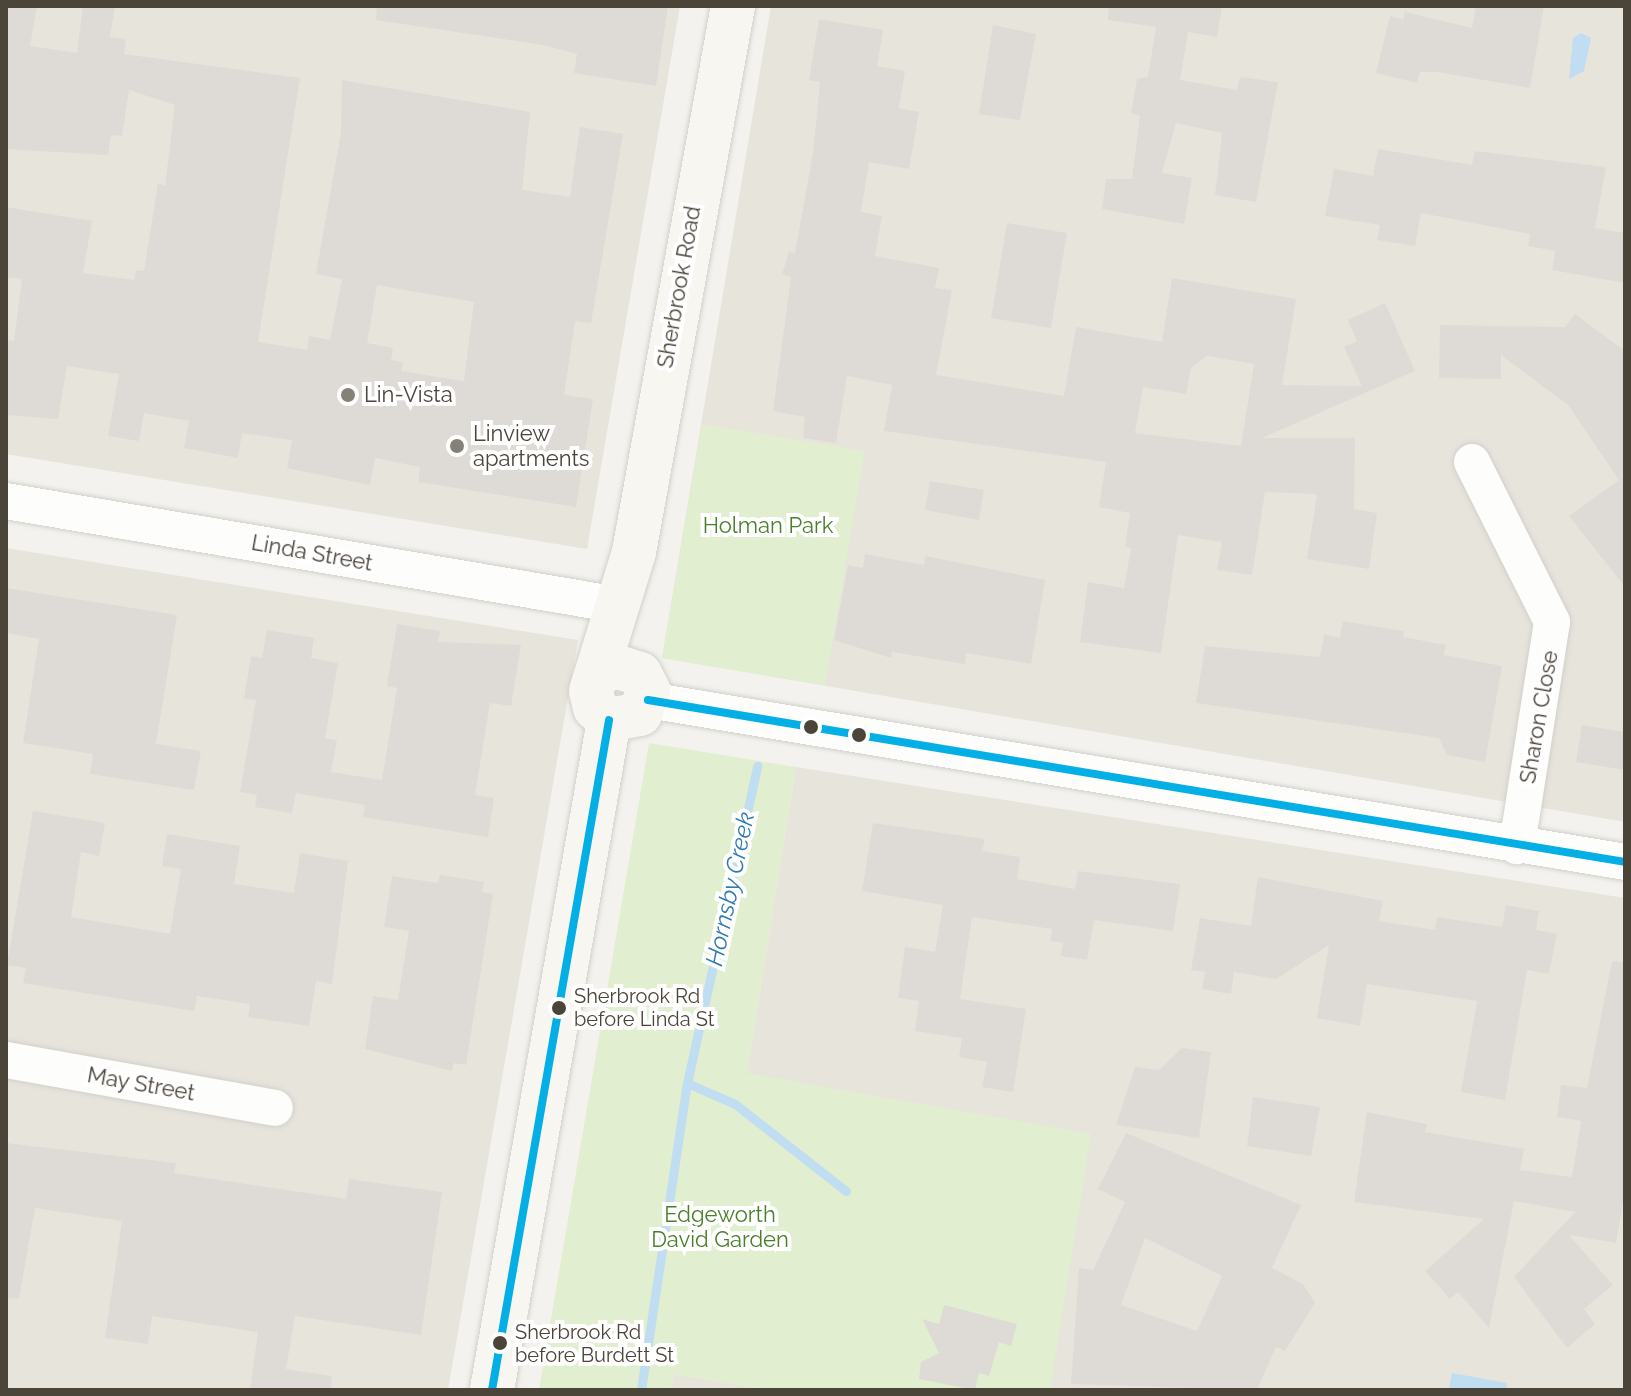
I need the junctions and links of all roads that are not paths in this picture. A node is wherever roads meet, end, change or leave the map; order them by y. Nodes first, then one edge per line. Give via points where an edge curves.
1 (729, 11) edge
2 (1472, 462) dead end
3 (6, 501) edge
4 (634, 552) junction
5 (618, 605) junction
6 (627, 681) junction
7 (1517, 846) junction
8 (1625, 862) edge
9 (6, 1060) edge
10 (275, 1108) dead end
11 (492, 1390) edge

1 - 4 main road, Sherbrook Road
2 - 7 street, Sharon Close via 1552,622
3 - 5 street, Linda Street
4 - 5 main road, Sherbrook Road
4 - 6 main road, Sherbrook Road
5 - 6 main road, Sherbrook Road
6 - 7 street
6 - 11 main road via 633,719 609,720
7 - 8 street
9 - 10 street, May Street

